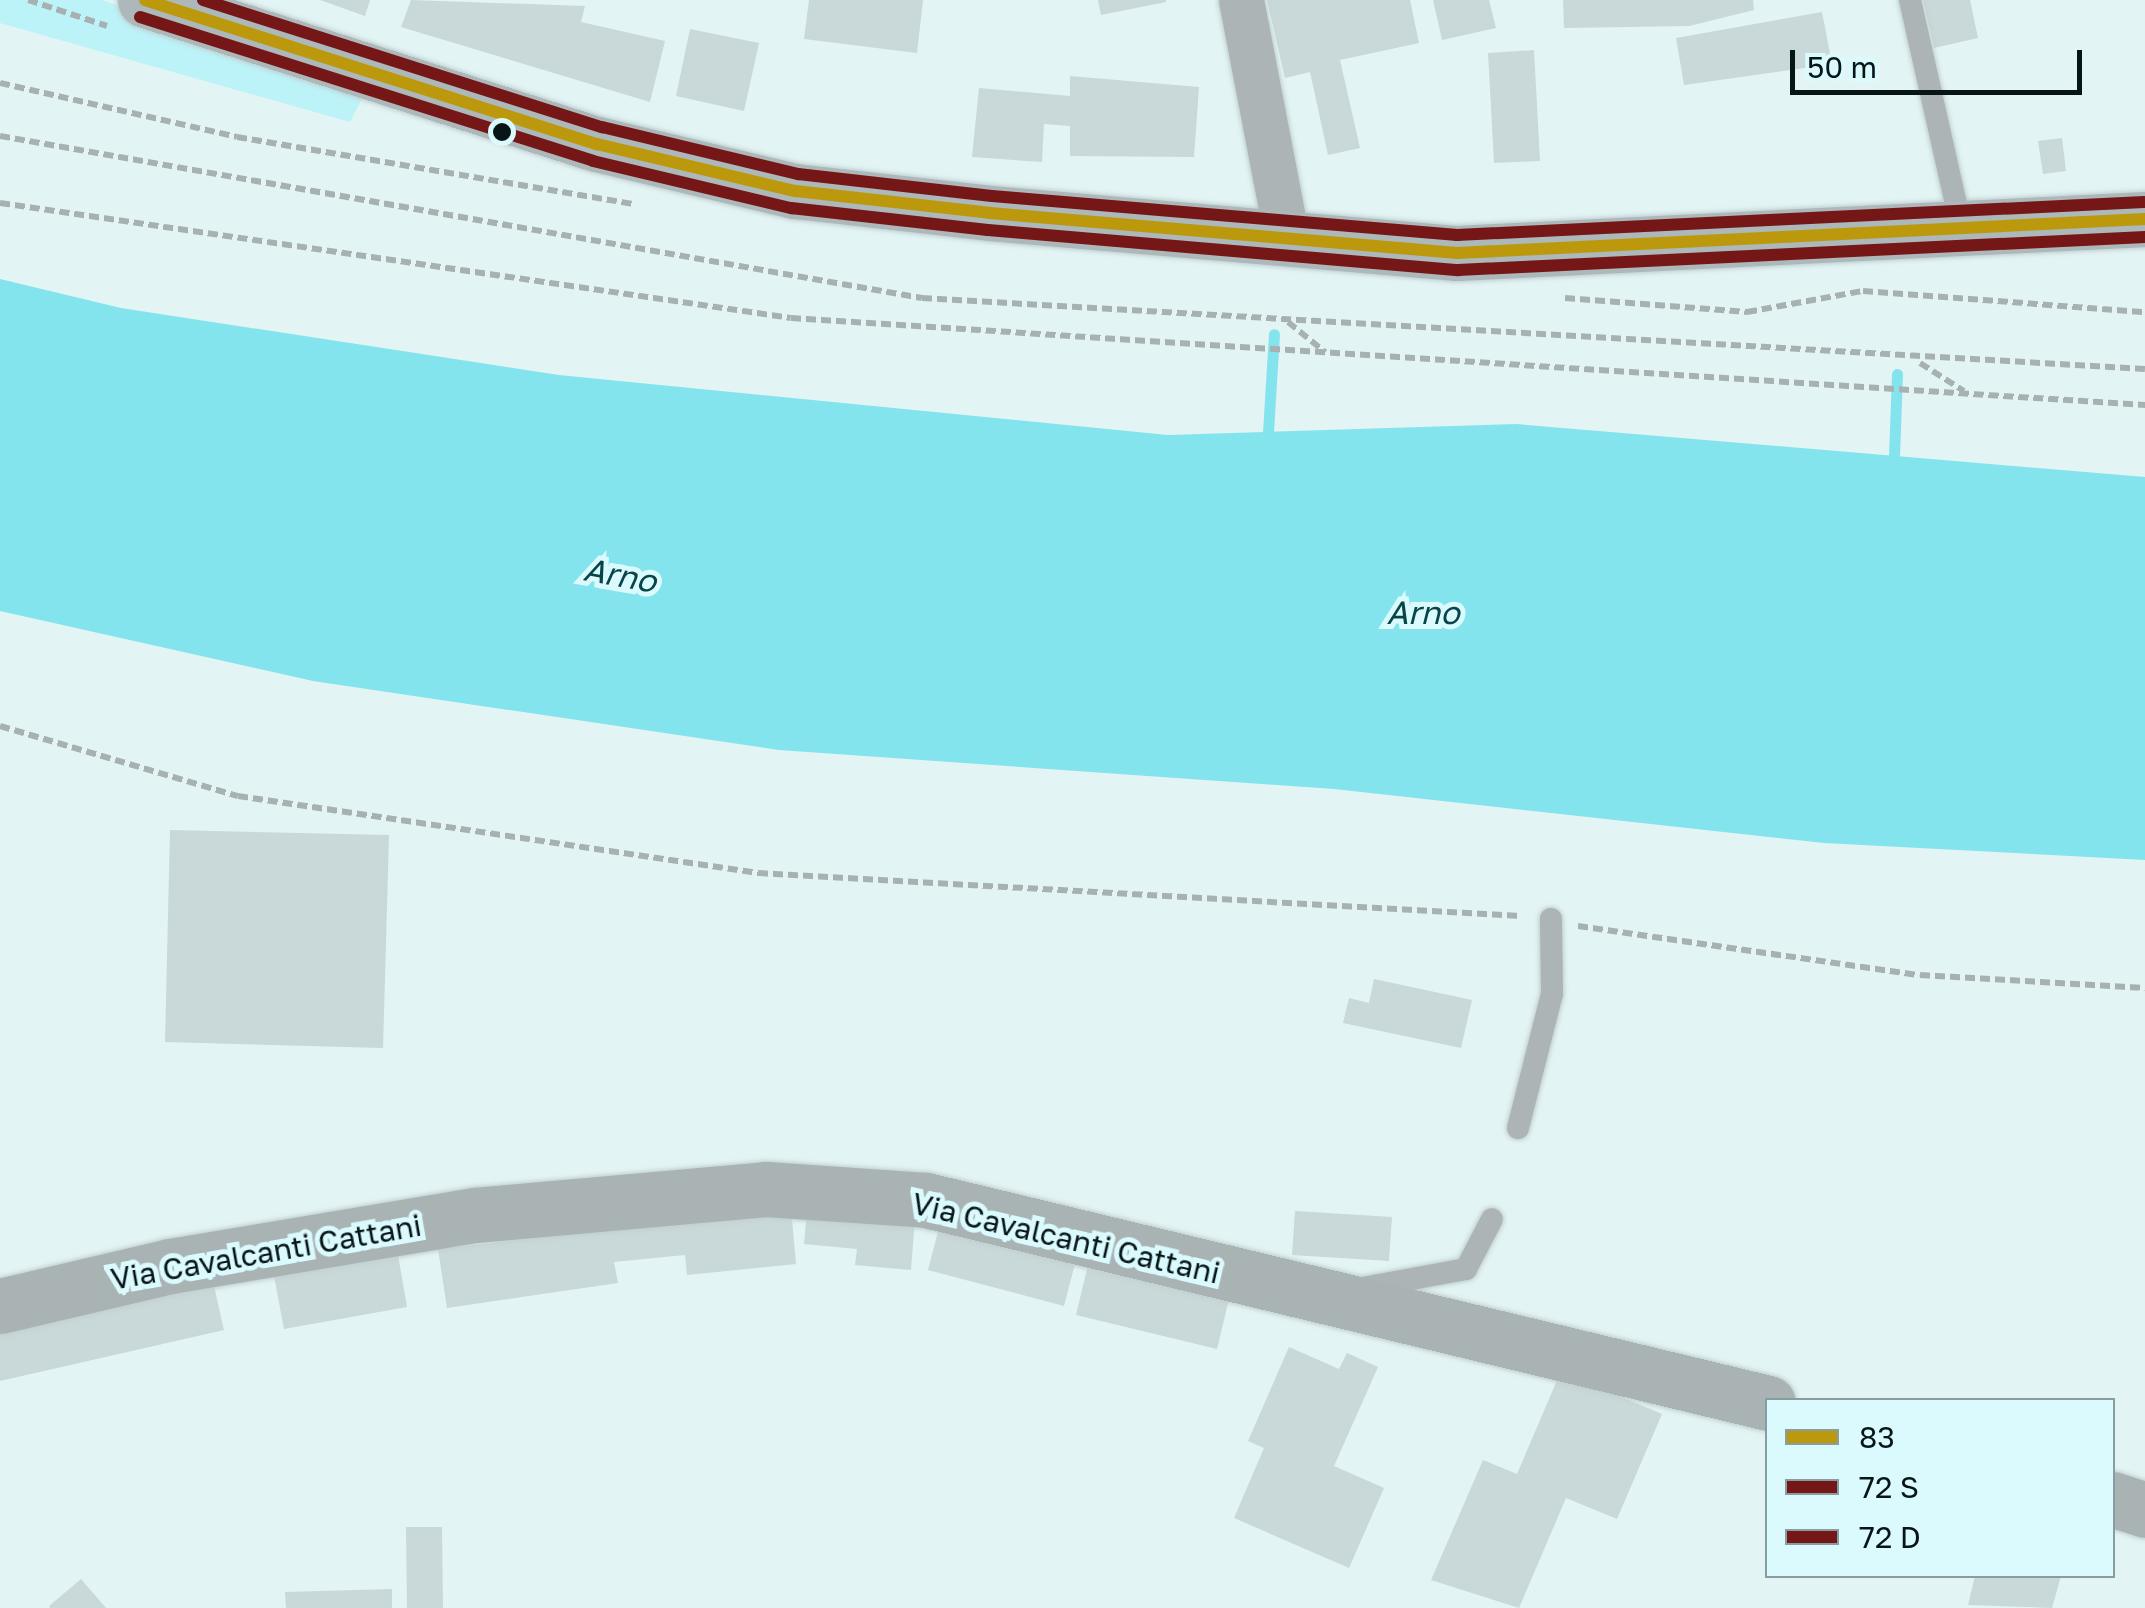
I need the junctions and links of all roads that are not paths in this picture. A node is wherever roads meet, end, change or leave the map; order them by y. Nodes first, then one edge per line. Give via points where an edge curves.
1 (145, 0) edge
2 (1242, 0) edge
3 (1910, 0) edge
4 (2145, 219) edge
5 (1963, 235) junction
6 (1287, 239) junction
7 (1550, 919) road end
8 (1518, 1128) dead end
9 (1492, 1219) dead end
10 (1331, 1301) junction
11 (0, 1306) edge
12 (1765, 1402) edge
13 (2115, 1501) edge
14 (2145, 1510) edge

1 - 6 main road via 597,144 795,191
2 - 6 street
3 - 5 lane
4 - 5 main road
5 - 6 main road via 1457,252
7 - 8 lane via 1552,994
9 - 10 lane via 1466,1269 1364,1286
10 - 11 street, Via Cavalcanti Cattani via 926,1200 766,1189 475,1215
10 - 12 street, Via Cavalcanti Cattani
13 - 14 street

